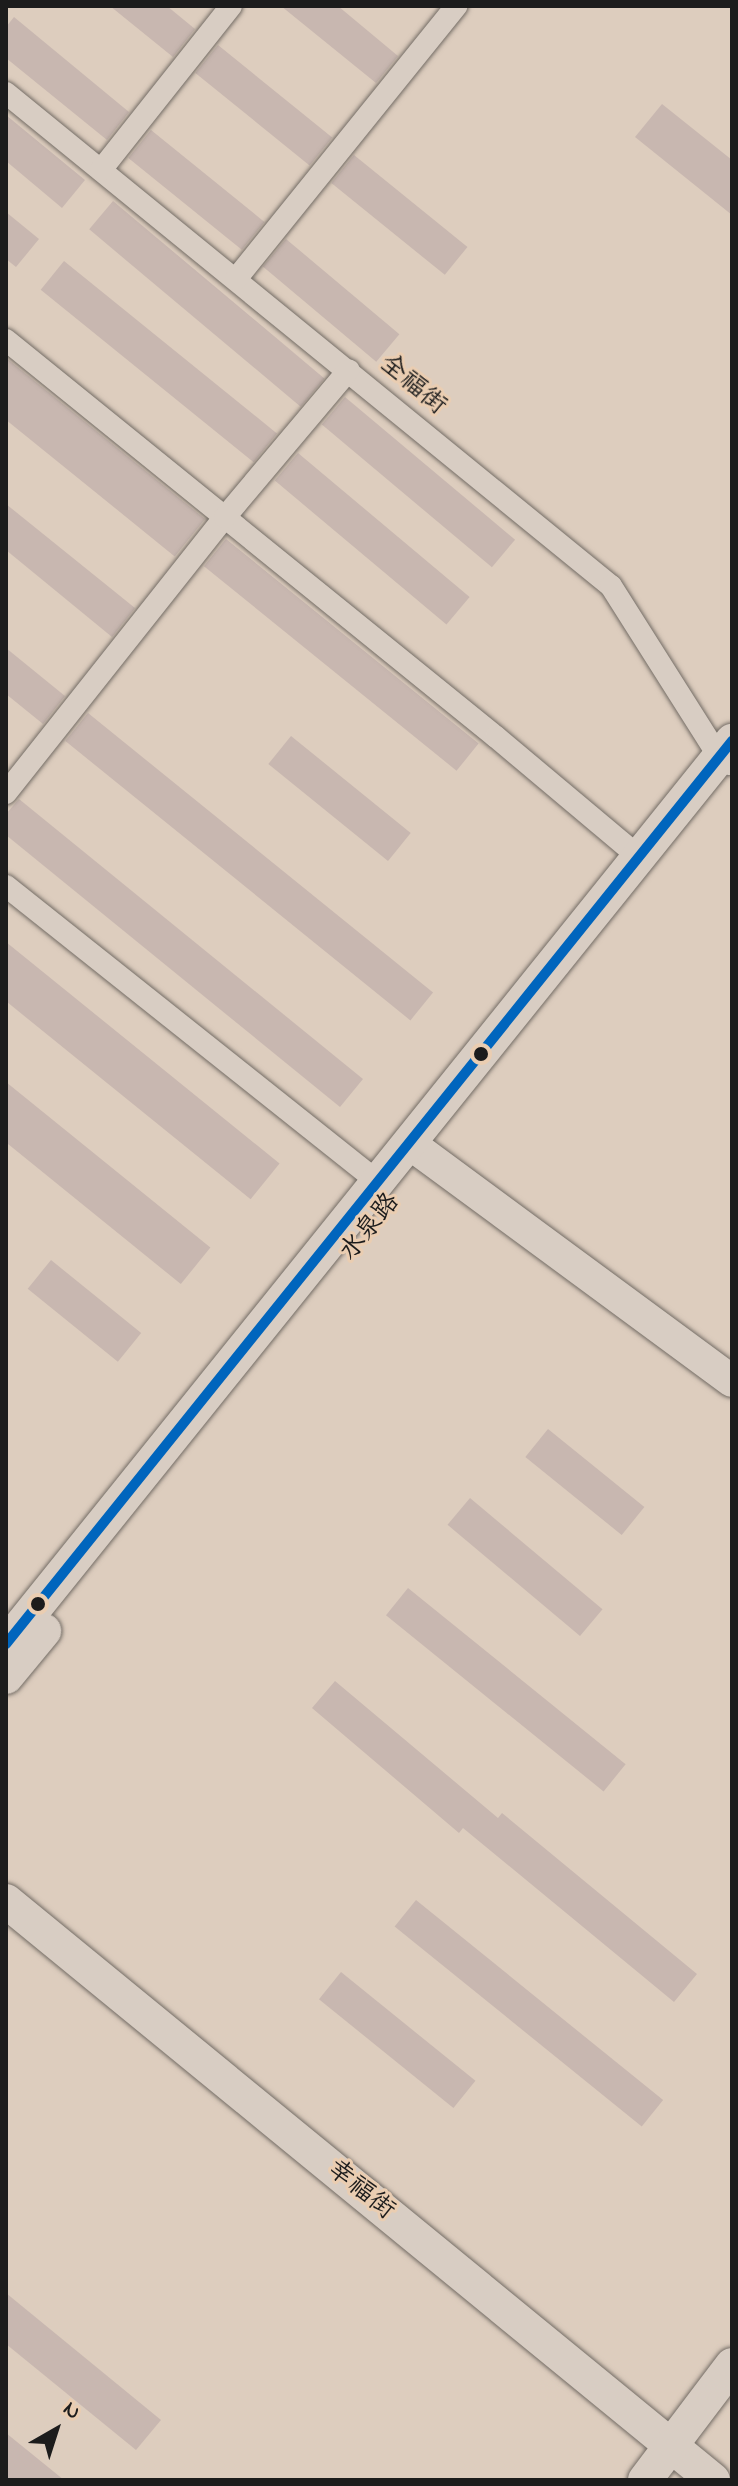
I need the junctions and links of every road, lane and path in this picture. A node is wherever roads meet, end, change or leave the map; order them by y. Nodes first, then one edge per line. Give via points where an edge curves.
1 (231, 6) edge
2 (456, 6) edge
3 (6, 93) edge
4 (101, 170) junction
5 (236, 279) junction
6 (6, 340) edge
7 (349, 370) junction
8 (225, 517) junction
9 (729, 760) edge
10 (6, 793) edge
11 (639, 857) junction
12 (6, 886) edge
13 (419, 1150) junction
14 (378, 1182) junction
15 (732, 1381) edge
16 (6, 1644) edge
17 (6, 1677) edge
18 (6, 1901) edge
19 (6, 1927) edge
20 (732, 2365) edge
21 (666, 2467) edge
22 (713, 2480) edge

1 - 4 street
2 - 5 street
3 - 4 street, 全福街
4 - 5 street, 全福街
5 - 7 street, 全福街
6 - 8 street
7 - 8 street
7 - 9 street, 全福街 via 611,586
8 - 10 street
8 - 11 street
9 - 11 main road, 水泉路
9 - 13 main road, 水泉路
11 - 13 main road, 水泉路
12 - 14 street
13 - 14 main road, 水泉路
13 - 15 street
13 - 17 main road, 水泉路
14 - 16 main road, 水泉路
18 - 21 main road, 幸福街
19 - 21 main road, 幸福街
20 - 21 main road
21 - 22 main road, 幸福街

